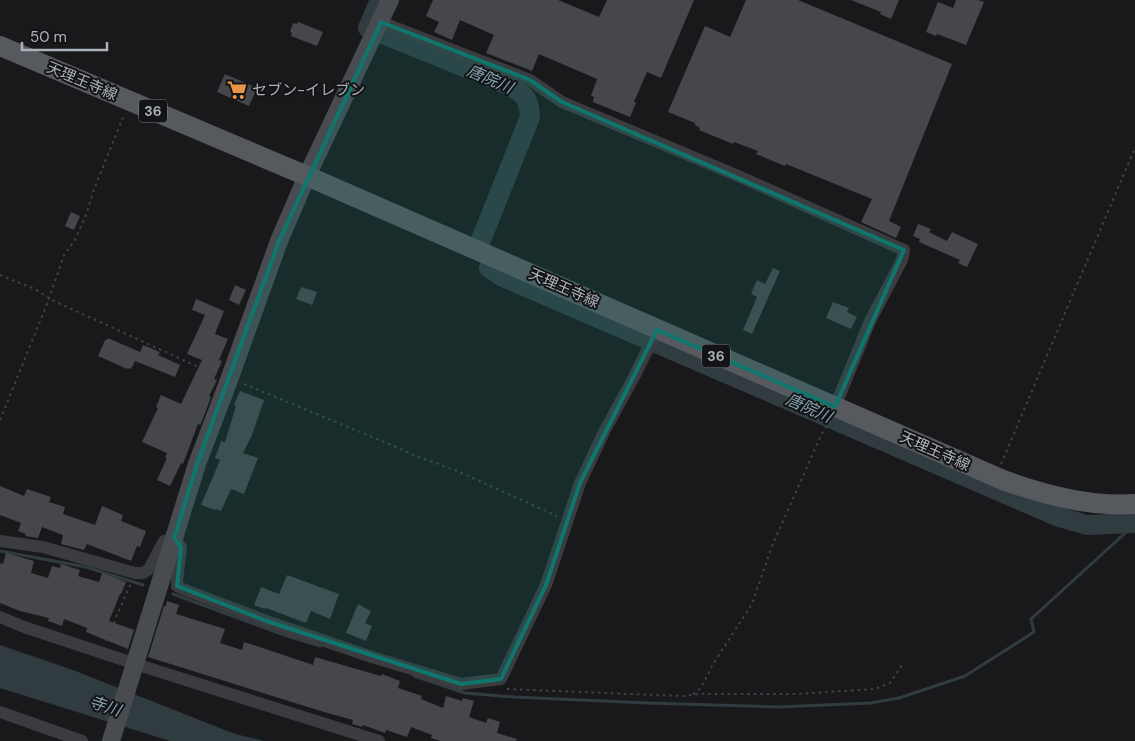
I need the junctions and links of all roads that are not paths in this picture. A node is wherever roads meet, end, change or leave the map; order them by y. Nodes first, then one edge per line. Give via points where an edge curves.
1 (390, 0) edge
2 (381, 22) junction
3 (0, 46) edge
4 (306, 176) junction
5 (658, 330) junction
6 (835, 407) junction
7 (1135, 504) edge
8 (174, 538) junction
9 (0, 541) edge
10 (0, 616) edge
11 (135, 665) junction
12 (0, 712) edge
13 (0, 720) edge
14 (24, 721) junction
15 (82, 741) edge
16 (111, 741) edge
17 (379, 741) edge

1 - 2 street
2 - 4 street
2 - 6 street via 530,80 562,102 904,250 902,260 870,321
3 - 4 main road, 天理王寺線 / 36
4 - 5 main road, 天理王寺線 / 36
4 - 8 street via 197,464
5 - 6 main road, 天理王寺線 / 36
5 - 8 street via 580,482 546,585 501,678 461,684 362,654 183,589 177,586 181,547
6 - 7 main road, 天理王寺線 / 36 via 994,477 1042,494 1075,501
8 - 9 street via 164,541 149,569 143,573 43,547
8 - 11 street
10 - 11 street
11 - 16 street
11 - 17 street
12 - 14 street
13 - 14 street via 15,724
14 - 15 street

